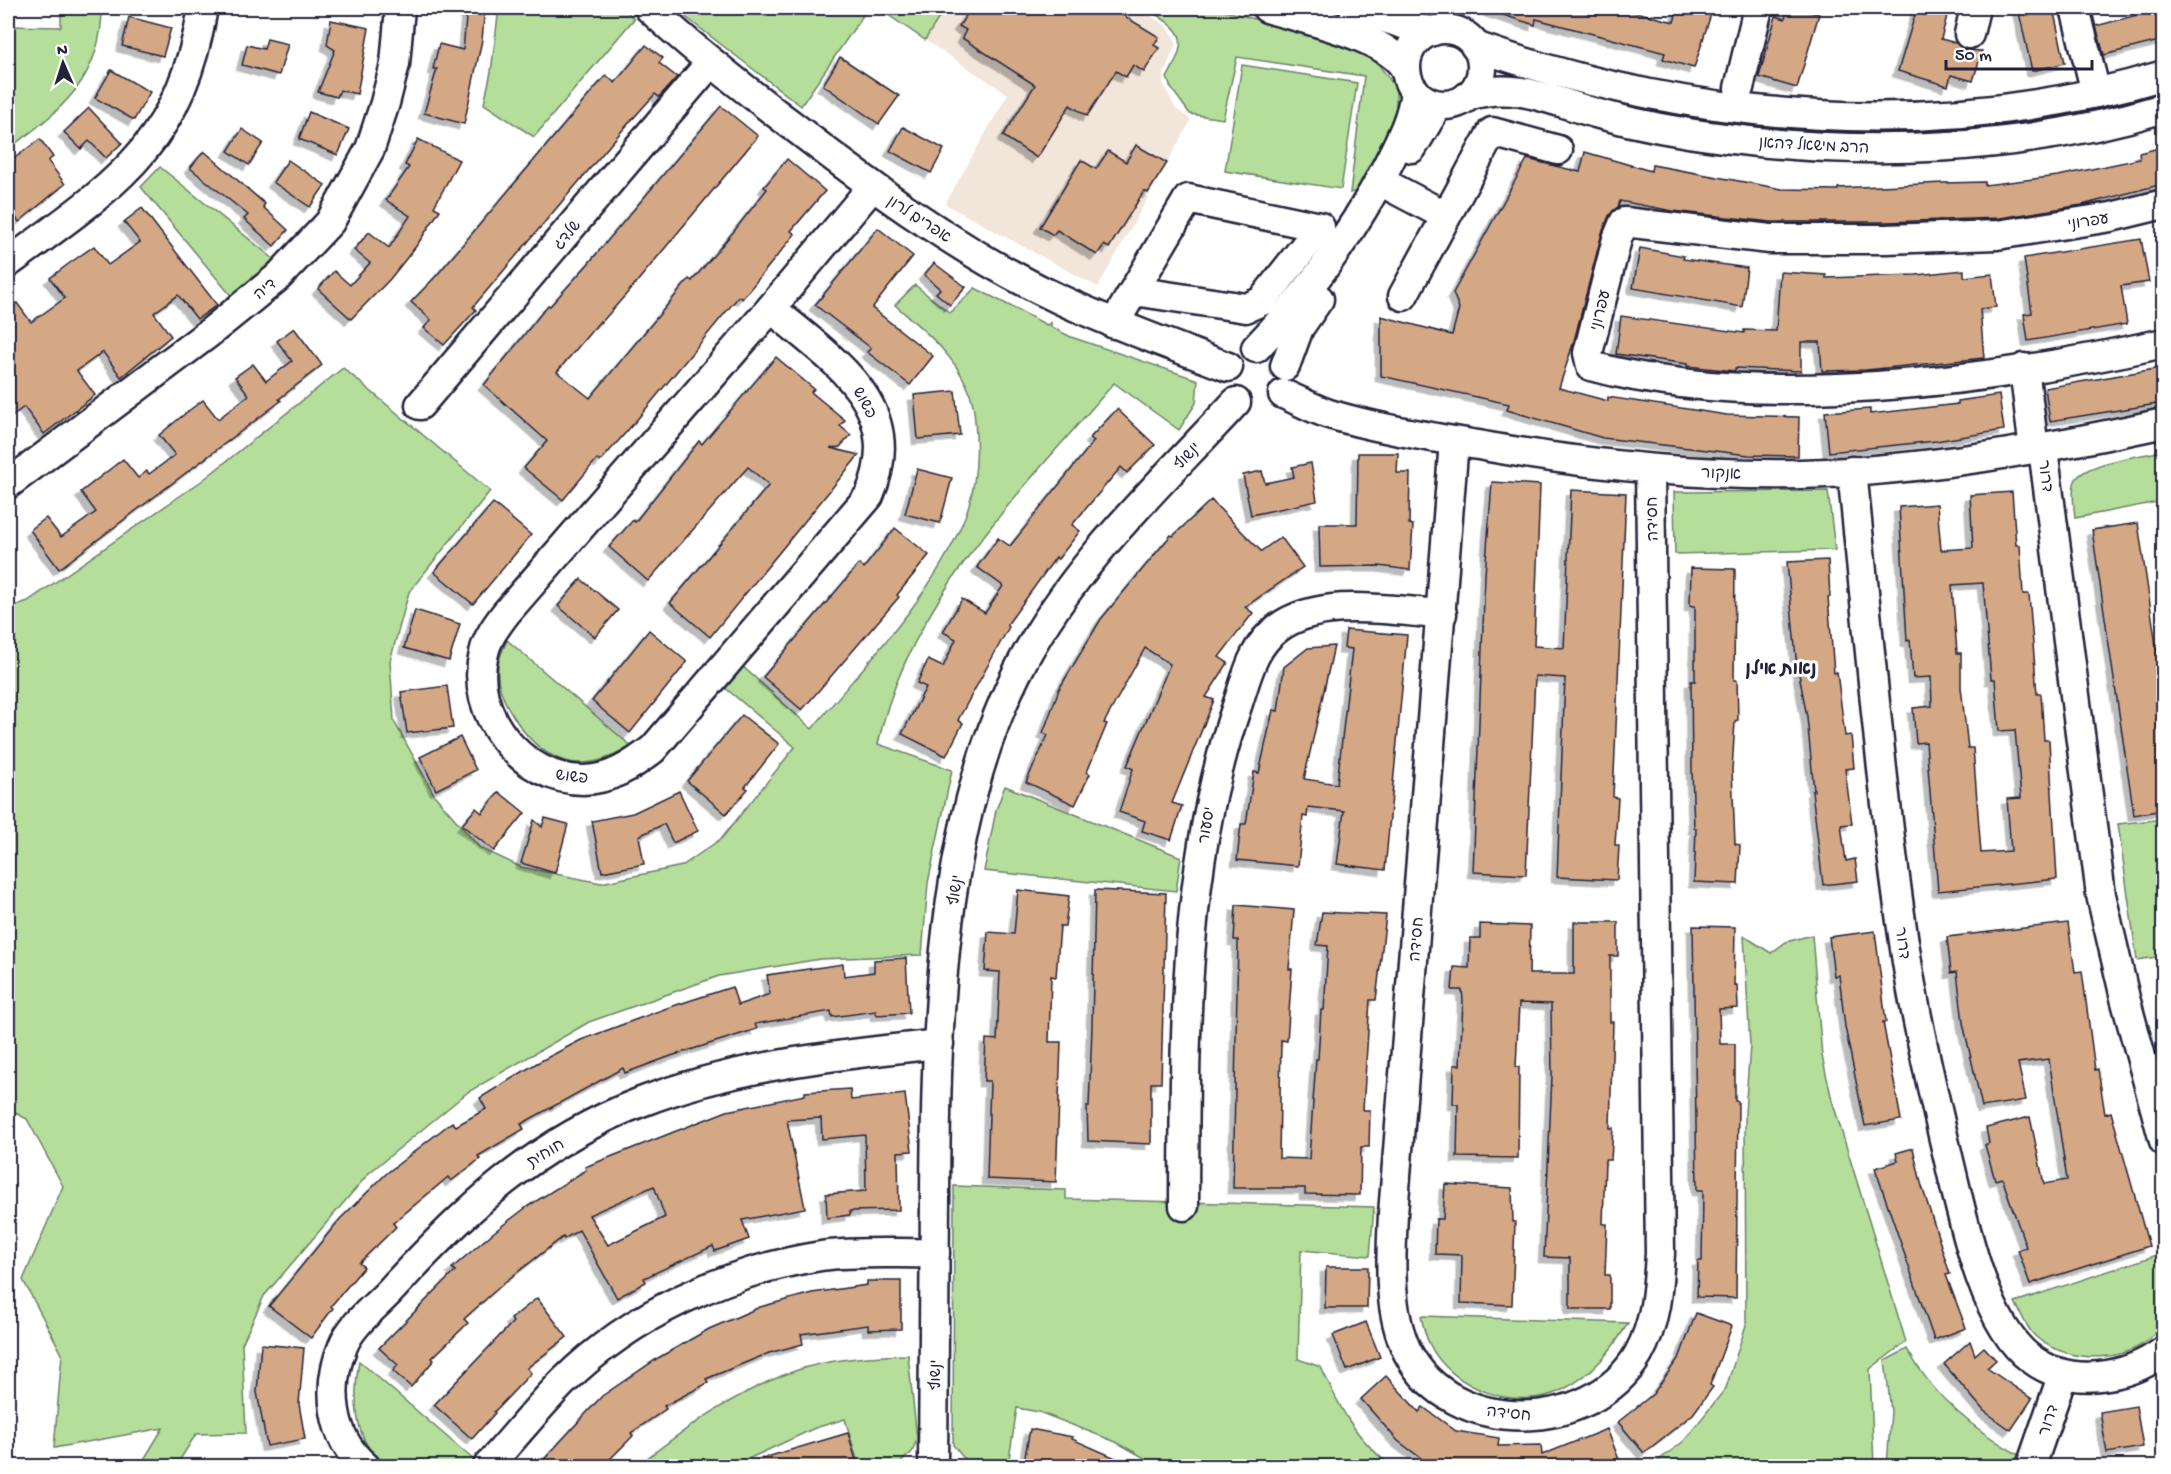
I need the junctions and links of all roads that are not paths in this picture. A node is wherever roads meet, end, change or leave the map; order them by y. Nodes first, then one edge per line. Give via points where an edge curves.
1 (203, 8) edge
2 (400, 8) edge
3 (649, 8) edge
4 (1267, 8) edge
5 (1354, 8) edge
6 (1758, 8) edge
7 (2075, 8) edge
8 (1433, 31) junction
9 (1475, 46) junction
10 (711, 62) junction
11 (2163, 75) edge
12 (1739, 88) dead end
13 (1420, 89) junction
14 (2096, 93) junction
15 (1468, 96) junction
16 (2163, 108) edge
17 (1558, 150) dead end
18 (872, 186) junction
19 (1393, 188) junction
20 (2163, 204) edge
21 (1446, 216) junction
22 (8, 263) edge
23 (1134, 291) junction
24 (1403, 296) dead end
25 (771, 308) junction
26 (1114, 324) junction
27 (2163, 343) edge
28 (1256, 348) junction
29 (1228, 367) junction
30 (2024, 368) junction
31 (1284, 380) junction
32 (1236, 402) junction
33 (420, 405) dead end
34 (2163, 423) edge
35 (1454, 441) junction
36 (2038, 450) junction
37 (1650, 470) junction
38 (1852, 471) junction
39 (8, 484) edge
40 (1442, 614) junction
41 (939, 1044) junction
42 (2163, 1141) edge
43 (1184, 1206) dead end
44 (934, 1253) junction
45 (2163, 1351) edge
46 (2063, 1374) junction
47 (365, 1467) edge
48 (488, 1467) edge
49 (933, 1467) edge
50 (2031, 1467) edge

1 - 22 street via 180,93 164,125 144,152 90,202
2 - 39 street, דיה via 395,64 385,104 370,149 330,222 278,277 235,312
3 - 10 street, אפרים לרון
4 - 13 street via 1374,41 1398,57
5 - 8 street
6 - 12 street
7 - 14 street
8 - 9 street via 1459,32
8 - 13 street via 1412,46 1407,58
9 - 14 street, הרב מישאל דהאן via 1539,68 1659,96 1809,115 1964,112
9 - 15 street via 1482,73
10 - 18 street, אפרים לרון
10 - 33 street, שלדג
11 - 14 street, הרב מישאל דהאן
13 - 15 street via 1454,104
13 - 19 street via 1419,135
13 - 28 street via 1402,135 1353,227 1332,259
15 - 16 street, הרב מישאל דהאן via 1488,89 1523,92 1642,124 1724,138 1807,146 1893,148 2049,134
17 - 21 street via 1492,132
18 - 25 street, פשוש
18 - 26 street, אפרים לרון via 955,242 1057,298
19 - 21 street
19 - 31 street via 1367,234 1299,328
20 - 30 street, עפרוני via 2111,217 1997,235 1897,239 1770,239 1624,222 1588,353 1591,366 1613,372 1749,387 1908,382
21 - 24 street
23 - 23 street via 1246,308 1262,301 1320,227 1188,199
23 - 26 street
25 - 25 street, פשוש via 492,633 480,671 492,719 512,746 550,774 583,780 604,777 653,749 869,496 880,458 880,436 865,393
26 - 29 street, אפרים לרון
27 - 30 street, עפרוני
28 - 29 street via 1239,353
28 - 31 street via 1273,352
29 - 32 street via 1226,386
30 - 36 street, דרור
31 - 32 street via 1270,406 1261,409
31 - 35 street, אנקור via 1329,414
32 - 41 street, ינשוף via 1097,554 1044,626 1006,697 976,782 953,885
34 - 36 street, אנקור
35 - 37 street, אנקור
35 - 40 street, חסידה
36 - 38 street, אנקור
36 - 42 street, דרור via 2101,895
37 - 38 street, אנקור via 1800,474
37 - 40 street, חסידה via 1660,1253 1657,1307 1638,1354 1607,1389 1559,1412 1532,1416 1481,1410 1438,1388 1408,1353 1395,1310 1393,1214
38 - 46 street, דרור via 1900,916 1943,1135 1962,1214 1992,1307 2030,1358
40 - 43 street, יסעור via 1351,608 1322,611 1279,627 1254,656 1220,755 1202,841 1189,976
41 - 44 street, ינשוף
41 - 47 street, חוחית via 800,1060 736,1072 641,1102 523,1165 447,1228 343,1343 335,1370 336,1417 343,1442
44 - 48 street via 823,1256 783,1264 665,1307 626,1330 564,1381
44 - 49 street, ינשוף
45 - 46 street, דרור via 2131,1371 2097,1377
46 - 50 street, דרור

